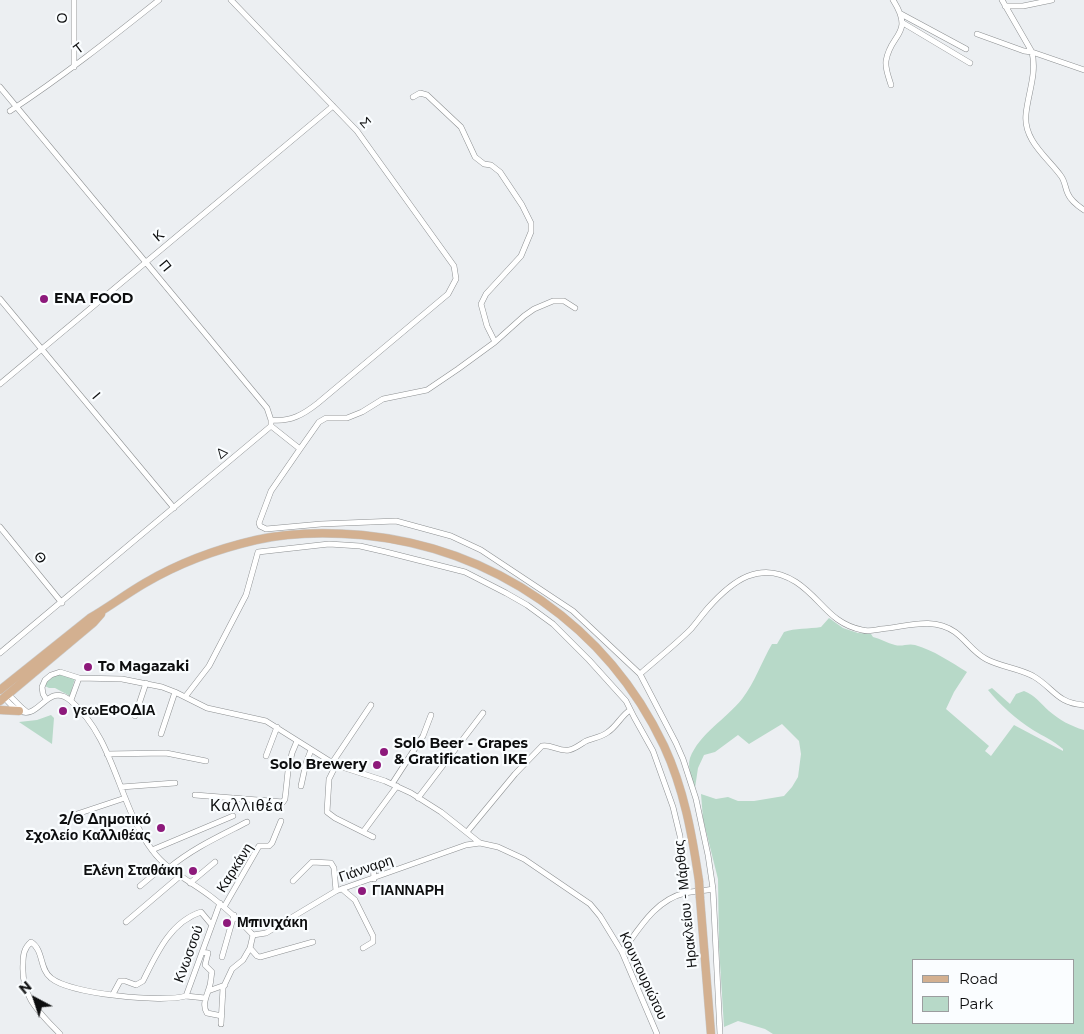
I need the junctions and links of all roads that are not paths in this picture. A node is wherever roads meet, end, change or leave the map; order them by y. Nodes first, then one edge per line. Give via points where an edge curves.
1 (74, 0) edge
2 (159, 0) edge
3 (231, 0) edge
4 (894, 0) edge
5 (1002, 0) edge
6 (1052, 0) edge
7 (1005, 6) junction
8 (901, 14) junction
9 (903, 23) junction
10 (977, 34) dead end
11 (966, 49) dead end
12 (1032, 52) junction
13 (970, 63) dead end
14 (74, 67) junction
15 (1084, 70) edge
16 (891, 85) dead end
17 (0, 86) edge
18 (413, 97) dead end
19 (16, 106) junction
20 (333, 106) junction
21 (10, 111) dead end
22 (1084, 210) edge
23 (146, 261) junction
24 (0, 299) edge
25 (575, 308) dead end
26 (494, 342) junction
27 (42, 349) junction
28 (0, 384) edge
29 (271, 423) junction
30 (300, 449) junction
31 (174, 508) junction
32 (0, 527) edge
33 (62, 603) junction
34 (0, 654) edge
35 (640, 674) junction
36 (79, 678) junction
37 (146, 684) junction
38 (175, 692) junction
39 (3, 695) edge
40 (185, 697) junction
41 (46, 699) junction
42 (71, 700) junction
43 (371, 705) dead end
44 (1084, 705) edge
45 (0, 710) edge
46 (630, 710) junction
47 (19, 712) junction
48 (28, 712) junction
49 (483, 713) dead end
50 (431, 715) dead end
51 (135, 716) dead end
52 (277, 727) junction
53 (161, 734) dead end
54 (297, 741) junction
55 (311, 750) junction
56 (107, 754) junction
57 (266, 756) dead end
58 (206, 761) dead end
59 (334, 764) junction
60 (175, 783) dead end
61 (394, 785) junction
62 (301, 786) dead end
63 (121, 787) junction
64 (195, 795) dead end
65 (125, 798) junction
66 (418, 798) junction
67 (74, 815) dead end
68 (233, 816) dead end
69 (281, 821) dead end
70 (247, 822) dead end
71 (363, 832) junction
72 (467, 832) junction
73 (373, 837) dead end
74 (480, 843) junction
75 (152, 850) junction
76 (216, 862) dead end
77 (373, 864) dead end
78 (167, 866) junction
79 (180, 876) junction
80 (374, 879) junction
81 (293, 881) dead end
82 (190, 884) junction
83 (140, 886) dead end
84 (713, 889) junction
85 (339, 890) junction
86 (682, 894) junction
87 (222, 905) junction
88 (234, 915) junction
89 (126, 922) dead end
90 (211, 924) junction
91 (254, 935) junction
92 (313, 942) dead end
93 (250, 948) junction
94 (363, 948) dead end
95 (202, 952) junction
96 (622, 952) junction
97 (222, 957) dead end
98 (225, 985) junction
99 (208, 991) junction
100 (110, 994) junction
101 (186, 996) junction
102 (206, 998) junction
103 (222, 1016) junction
104 (221, 1024) dead end
105 (60, 1034) edge
106 (657, 1034) edge
107 (711, 1034) edge
108 (720, 1034) edge

1 - 14 street, Ο
2 - 14 street, Τ
3 - 20 street, Σ
4 - 8 street
5 - 7 street
6 - 7 street
7 - 12 street
8 - 9 street
8 - 11 street
9 - 13 street
9 - 16 street via 885,64
10 - 12 street
12 - 15 street
12 - 22 street via 1034,74 1026,113 1028,133 1061,176 1068,196
14 - 19 street, Τ
17 - 19 street, Π
18 - 26 street via 420,93 427,95 461,127 475,157 500,172 531,223 521,256 486,294 481,304
19 - 21 street, Τ
19 - 23 street, Π
20 - 23 street, Κ
20 - 29 street, Σ via 358,130 454,266 456,279 448,294 307,412
23 - 27 street, Κ
23 - 29 street, Π via 267,408
24 - 27 street, Ι
25 - 26 street via 564,301 546,304 524,316
26 - 30 street via 427,390 383,398 348,418 328,417 322,420
27 - 28 street, Κ
27 - 31 street, Ι
29 - 30 street
29 - 31 street, Δ
30 - 35 street via 271,491 259,523 263,528 396,521 451,536 481,550 573,611
31 - 33 street, Δ
32 - 33 street, Θ
33 - 34 street, Δ
35 - 44 street via 690,630 738,580 760,572 787,577 798,583 837,620 853,628 866,631 935,623 956,632 987,660 1032,675 1068,703
35 - 84 street via 689,775
36 - 37 street, Κουντουριώτου via 122,679
36 - 41 street, Κουντουριώτου via 60,672 51,675 42,687
36 - 42 street
37 - 38 street, Κουντουριώτου
37 - 51 street
38 - 40 street, Κουντουριώτου
38 - 53 street
39 - 47 street
39 - 48 street
39 - 107 main road, Ηρακλείου - Μάρθας, bridge via 93,623 104,610 147,581 198,557 258,540 296,533 331,532 378,537 425,546 486,567 538,598 611,664 659,738 676,774 693,841
40 - 46 street via 209,666 246,595 258,552 329,544 360,546 465,572 506,593 553,624 622,695
40 - 52 street, Κουντουριώτου via 207,708 266,721
41 - 42 street via 59,695
41 - 48 street
42 - 56 street via 91,724
43 - 59 street
45 - 47 main road
46 - 72 street via 609,732 574,748 561,750 542,746
46 - 86 street via 653,751 673,807 681,844
47 - 48 street
49 - 66 street
50 - 61 street via 423,736
52 - 54 street, Κουντουριώτου
52 - 57 street
54 - 55 street, Κουντουριώτου
54 - 64 street via 283,802
55 - 59 street, Κουντουριώτου
55 - 62 street
56 - 58 street via 166,752
56 - 63 street
59 - 61 street, Κουντουριώτου
59 - 71 street via 329,779 327,812
60 - 63 street
61 - 66 street, Κουντουριώτου
61 - 71 street
63 - 65 street
65 - 67 street
65 - 75 street
66 - 72 street, Κουντουριώτου
68 - 75 street
69 - 87 street, Καρκάνη via 272,843 259,846
70 - 78 street
71 - 73 street
72 - 74 street, Κουντουριώτου
74 - 80 street, Γιάνναρη via 466,845
74 - 96 street, Κουντουριώτου via 524,859 577,894 600,916
75 - 78 street
76 - 82 street
77 - 80 street
78 - 79 street
78 - 83 street
79 - 82 street
79 - 89 street
80 - 85 street, Γιάνναρη
81 - 85 street via 312,862 330,863
82 - 87 street
84 - 86 street
84 - 108 street
85 - 91 street, Γιάνναρη via 266,933
85 - 94 street via 355,900 373,936 373,942
86 - 96 street via 657,908
87 - 88 street
87 - 90 street, Κνωσσού
88 - 91 street
88 - 97 street
90 - 95 street, Κνωσσού
90 - 100 street via 201,912 186,921 166,938 141,983 120,981
91 - 93 street
92 - 93 street via 260,957
93 - 98 street via 232,969
95 - 99 street via 208,953 205,965 212,972
95 - 101 street, Κνωσσού
96 - 106 street, Κουντουριώτου
98 - 99 street
98 - 103 street
99 - 102 street
100 - 101 street, Κνωσσού
100 - 105 street, Κνωσσού via 77,990 50,978 38,949 31,942 25,949 23,961 26,993
101 - 102 street
102 - 103 street via 207,1013
103 - 104 street

